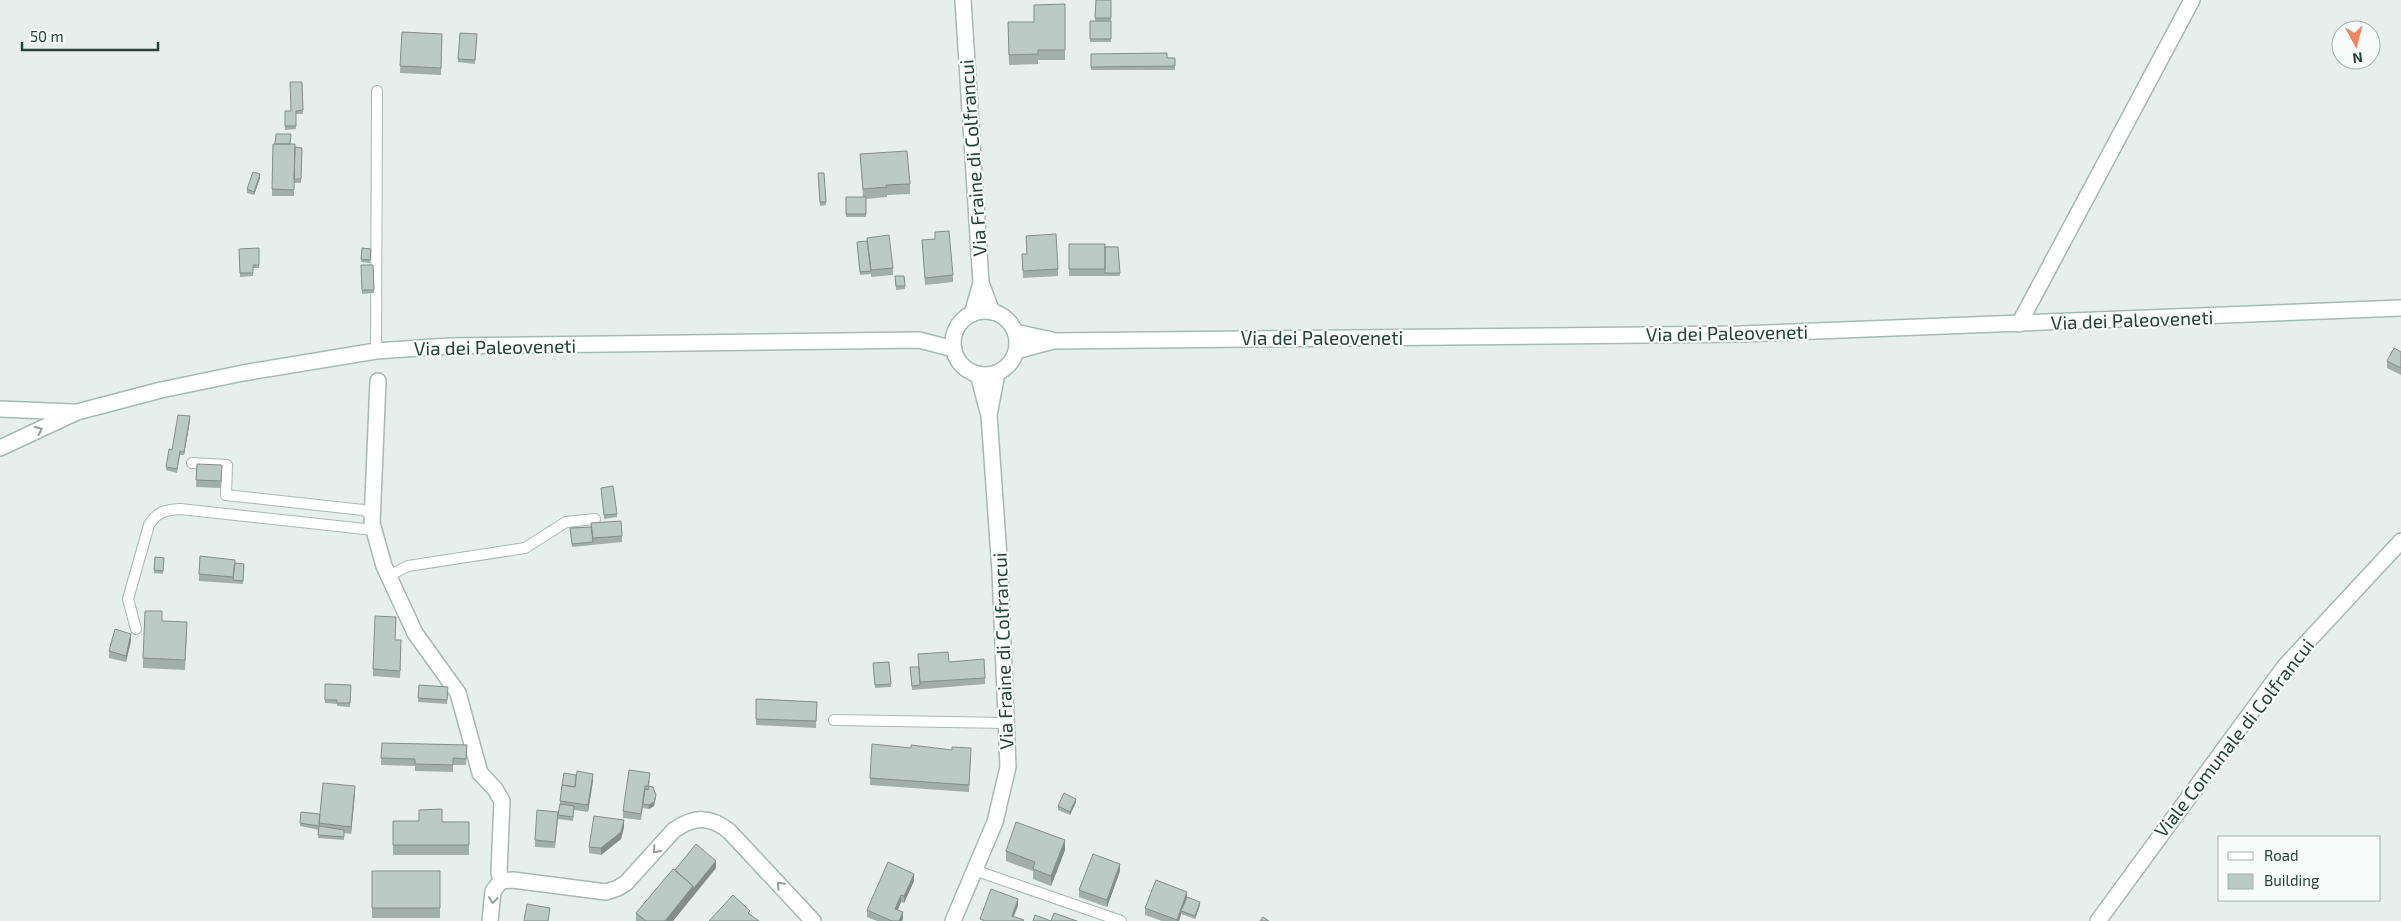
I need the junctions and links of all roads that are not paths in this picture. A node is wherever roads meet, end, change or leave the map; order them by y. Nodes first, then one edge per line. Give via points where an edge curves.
1 (962, 0) edge
2 (2192, 0) edge
3 (377, 91) dead end
4 (981, 283) junction
5 (2401, 308) edge
6 (992, 312) junction
7 (972, 314) junction
8 (2019, 324) junction
9 (956, 330) junction
10 (1015, 332) junction
11 (920, 340) junction
12 (1053, 341) junction
13 (954, 349) junction
14 (376, 352) junction
15 (1016, 352) junction
16 (997, 373) junction
17 (978, 374) junction
18 (378, 381) dead end
19 (0, 409) edge
20 (77, 412) junction
21 (989, 415) junction
22 (0, 448) edge
23 (192, 462) dead end
24 (595, 519) dead end
25 (373, 523) junction
26 (2401, 541) edge
27 (390, 575) junction
28 (136, 629) dead end
29 (834, 720) dead end
30 (1006, 723) junction
31 (974, 870) junction
32 (501, 881) junction
33 (490, 921) edge
34 (813, 921) edge
35 (953, 921) edge
36 (1121, 921) edge
37 (2098, 921) edge

1 - 4 street, Via Fraine di Colfrancui
2 - 8 street
3 - 14 lane
4 - 6 street
4 - 7 street, Via Fraine di Colfrancui
5 - 8 street, Via dei Paleoveneti
6 - 7 street
6 - 10 street via 1010,323
7 - 9 street, Via dei Paleoveneti
8 - 12 street, Via dei Paleoveneti via 1740,334
9 - 11 street, Via dei Paleoveneti
9 - 13 street
10 - 12 street, Via dei Paleoveneti
10 - 15 street
11 - 13 street, Via dei Paleoveneti
11 - 14 street, Via dei Paleoveneti via 449,346
12 - 15 street, Via dei Paleoveneti
13 - 17 street via 962,365
14 - 20 street, Via dei Paleoveneti via 243,373
15 - 16 street
16 - 17 street
16 - 21 street, Via Fraine di Colfrancui
17 - 21 street
18 - 25 street
19 - 20 street, Via dei Paleoveneti
22 -> 20 street, Via dei Paleoveneti
21 - 30 street, Via Fraine di Colfrancui
23 - 25 lane via 226,465 226,495 363,510
24 - 27 lane via 566,522 525,548 408,566
25 - 27 street via 384,566
25 - 28 lane via 180,509 155,515 128,599
26 - 37 street, Viale Comunale di Colfrancui via 2285,666
27 - 32 street via 415,634 458,693 480,773 502,802
29 - 30 lane
30 - 31 street, Via Fraine di Colfrancui via 1008,768 995,822
31 - 35 street, Via Fraine di Colfrancui
31 - 36 lane
32 -> 33 street via 494,891
34 -> 32 street via 729,831 717,822 706,820 684,823 674,830 626,883 606,892

